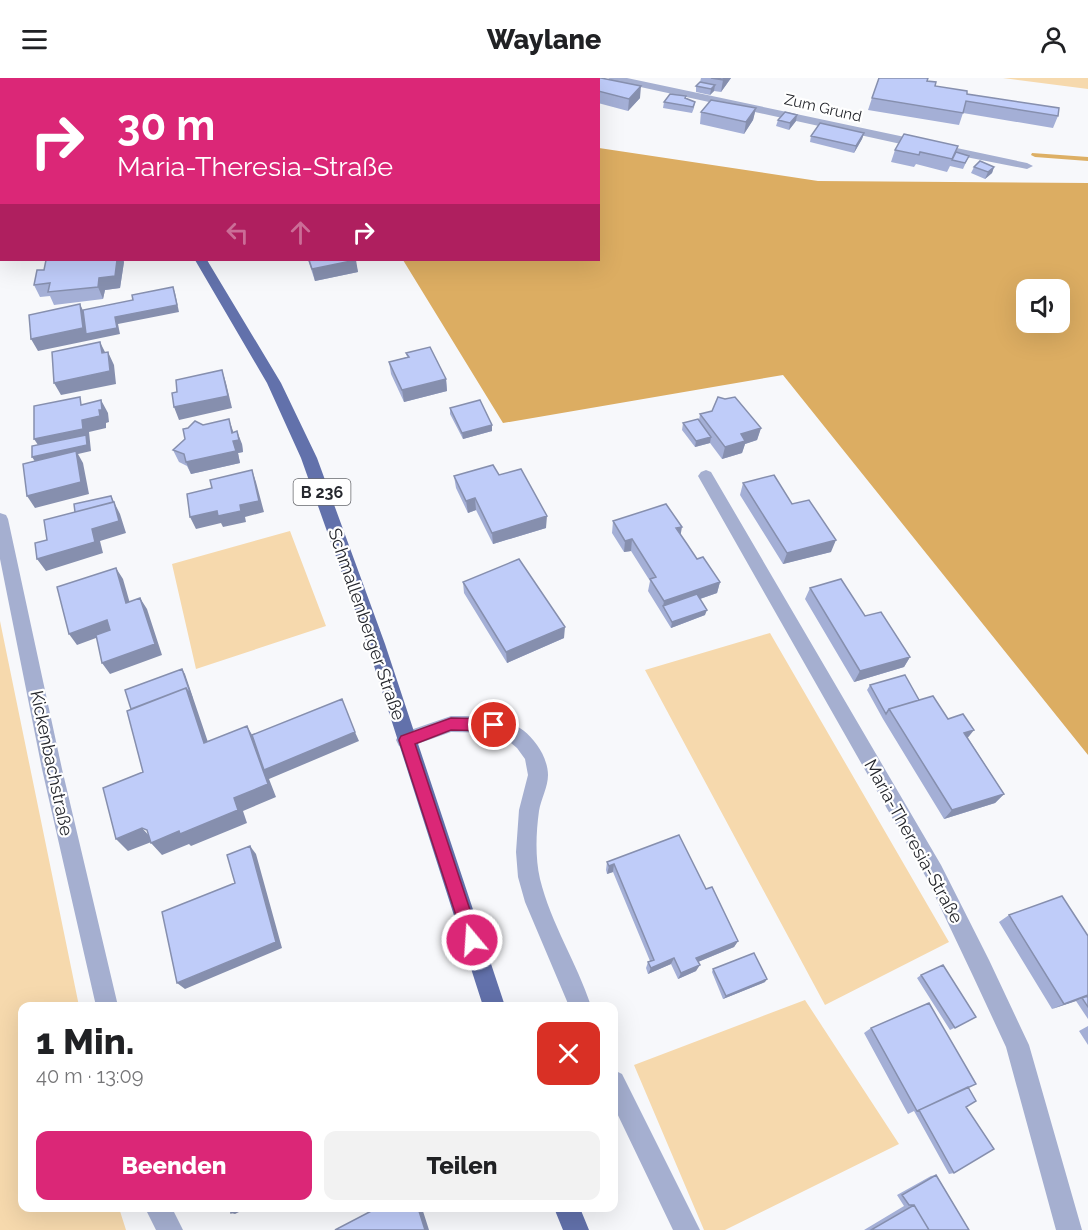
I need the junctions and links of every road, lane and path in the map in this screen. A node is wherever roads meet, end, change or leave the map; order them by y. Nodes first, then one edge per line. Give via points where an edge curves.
1 (613, 78) edge
2 (1027, 166) dead end
3 (202, 261) edge
4 (706, 476) dead end
5 (0, 519) edge
6 (406, 740) junction
7 (106, 1002) edge
8 (493, 1002) edge
9 (578, 1002) edge
10 (618, 1090) edge
11 (160, 1212) edge
12 (569, 1212) edge
13 (170, 1230) edge
14 (576, 1230) edge
15 (687, 1230) edge
16 (1069, 1230) edge

1 - 2 street, Zum Grund
3 - 6 main road, Schmallenberger Straße / B 236 via 274,383 309,458
4 - 16 street, Maria-Theresia-Straße via 934,873 981,968 1017,1045
5 - 7 street, Kickenbachstraße
6 - 8 main road, Schmallenberger Straße / B 236
6 - 9 street via 451,724 494,725 511,731 534,756 538,775 526,852 529,877
10 - 15 street
11 - 13 street
12 - 14 main road

